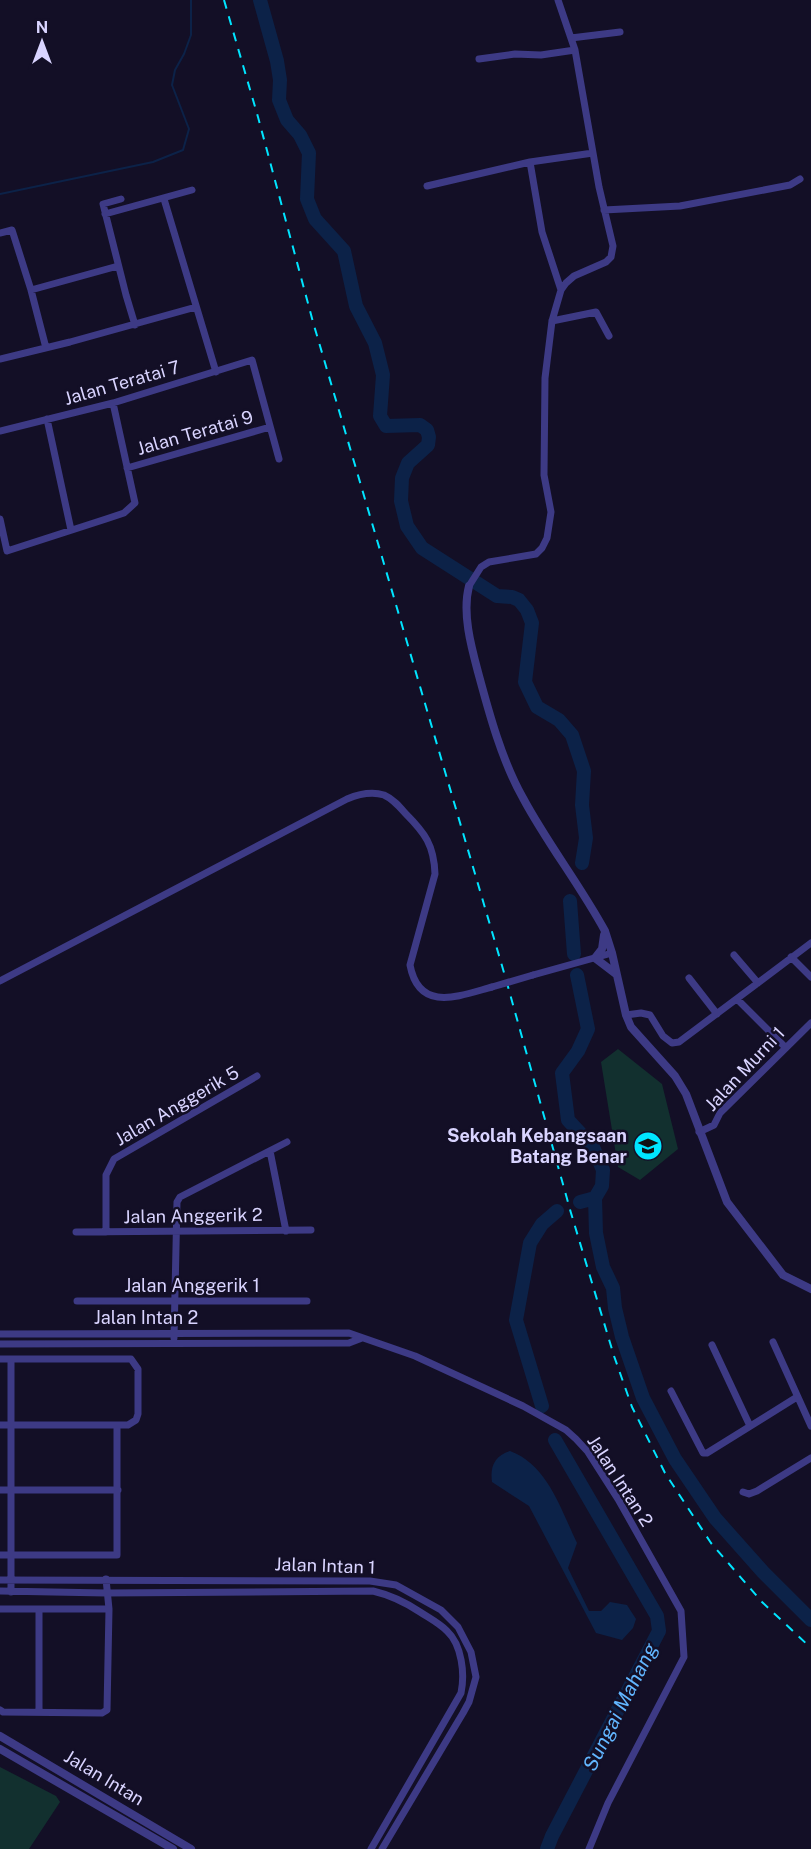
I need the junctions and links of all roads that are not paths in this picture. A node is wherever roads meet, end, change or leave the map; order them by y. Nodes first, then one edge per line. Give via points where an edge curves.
1 (558, 0) edge
2 (621, 32) dead end
3 (571, 38) junction
4 (575, 50) junction
5 (479, 59) dead end
6 (593, 153) junction
7 (530, 162) junction
8 (800, 179) dead end
9 (427, 186) dead end
10 (192, 190) dead end
11 (121, 199) dead end
12 (164, 199) junction
13 (604, 210) junction
14 (105, 214) junction
15 (0, 233) edge
16 (118, 266) junction
17 (31, 290) junction
18 (561, 290) junction
19 (196, 307) junction
20 (552, 321) junction
21 (135, 325) junction
22 (609, 336) dead end
23 (46, 348) junction
24 (0, 359) edge
25 (216, 372) junction
26 (113, 403) junction
27 (47, 419) junction
28 (270, 427) junction
29 (0, 431) edge
30 (279, 459) dead end
31 (127, 468) junction
32 (0, 519) edge
33 (72, 530) junction
34 (469, 586) joint
35 (604, 931) junction
36 (811, 943) edge
37 (612, 953) junction
38 (734, 955) dead end
39 (790, 957) junction
40 (595, 958) junction
41 (617, 975) junction
42 (811, 977) edge
43 (689, 978) dead end
44 (0, 981) edge
45 (758, 983) junction
46 (737, 999) junction
47 (717, 1014) junction
48 (626, 1015) junction
49 (811, 1023) edge
50 (785, 1047) junction
51 (257, 1076) dead end
52 (699, 1132) junction
53 (287, 1142) dead end
54 (270, 1151) junction
55 (311, 1230) dead end
56 (286, 1231) junction
57 (76, 1232) dead end
58 (106, 1232) junction
59 (175, 1232) junction
60 (811, 1289) edge
61 (175, 1301) junction
62 (307, 1301) dead end
63 (76, 1302) dead end
64 (0, 1334) edge
65 (174, 1334) junction
66 (362, 1338) junction
67 (773, 1342) dead end
68 (0, 1344) edge
69 (174, 1344) junction
70 (712, 1345) dead end
71 (0, 1359) edge
72 (11, 1359) junction
73 (672, 1391) dead end
74 (797, 1396) junction
75 (11, 1424) junction
76 (0, 1425) edge
77 (117, 1425) junction
78 (750, 1426) junction
79 (811, 1426) edge
80 (811, 1458) edge
81 (0, 1490) edge
82 (11, 1490) junction
83 (118, 1490) junction
84 (743, 1492) dead end
85 (0, 1555) edge
86 (11, 1555) junction
87 (106, 1579) junction
88 (0, 1580) edge
89 (11, 1580) junction
90 (0, 1591) edge
91 (11, 1592) junction
92 (106, 1593) junction
93 (0, 1609) edge
94 (39, 1609) junction
95 (108, 1609) junction
96 (0, 1710) edge
97 (39, 1712) junction
98 (2, 1738) edge
99 (0, 1749) edge
100 (173, 1849) edge
101 (191, 1849) edge
102 (371, 1849) edge
103 (382, 1849) edge
104 (590, 1849) edge

1 - 3 street
2 - 3 street
3 - 4 street
4 - 5 street
4 - 6 street
6 - 7 street
6 - 13 street
7 - 9 street
7 - 18 street via 542,232
8 - 13 street via 790,185 680,206
10 - 12 street
11 - 14 street via 103,204
12 - 14 street
12 - 19 street
13 - 18 street via 613,246 611,256 574,276
14 - 16 street
15 - 17 street via 12,230
16 - 17 street
16 - 21 street
17 - 23 street
18 - 20 street
19 - 21 street
19 - 25 street
20 - 22 street via 596,312
20 - 34 street via 545,378 548,538 536,554 489,562
21 - 23 street
23 - 24 street
25 - 26 street, Jalan Teratai 7
25 - 28 street, Jalan Teratai 7 via 252,360
26 - 27 street, Jalan Teratai 7
26 - 31 street
27 - 29 street, Jalan Teratai 7
27 - 33 street
28 - 30 street
28 - 31 street, Jalan Teratai 9
31 - 33 street via 135,503 124,513
32 - 33 street via 7,551
34 - 35 street via 466,597 474,660 516,785
35 - 37 street
35 - 40 street via 602,949
36 - 39 street
37 - 40 street
37 - 41 street
38 - 45 street
39 - 42 street
39 - 45 street
40 - 41 street
40 - 44 street, bridge via 442,999 430,996 418,986 410,965 435,874 429,842 422,829 392,800 361,793
41 - 48 street
43 - 47 street
45 - 46 street
46 - 47 street
46 - 50 street
47 - 48 street via 672,1043 650,1015
48 - 52 street via 631,1027 675,1076 686,1094
49 - 50 street, Jalan Murni 1
50 - 52 street, Jalan Murni 1 via 720,1113 714,1125
51 - 58 street, Jalan Anggerik 5 via 114,1159 106,1175
52 - 60 street via 727,1202 783,1275
53 - 54 street
54 - 56 street
54 - 59 street via 180,1197
55 - 56 street, Jalan Anggerik 2
56 - 59 street, Jalan Anggerik 2
57 - 58 street, Jalan Anggerik 2
58 - 59 street, Jalan Anggerik 2
59 - 61 street
61 - 62 street, Jalan Anggerik 1
61 - 63 street, Jalan Anggerik 1
61 - 65 street
64 - 65 street, Jalan Intan 2
65 - 66 street, Jalan Intan 2 via 349,1333
65 - 69 street
66 - 69 street, Jalan Intan 2 via 349,1343
66 - 104 street, Jalan Intan 2 via 415,1356 524,1406 566,1430 588,1452 618,1499 681,1611 684,1657 608,1803
67 - 74 street
68 - 69 street, Jalan Intan 2
70 - 78 street
71 - 72 street
72 - 75 street
72 - 77 street via 130,1359 138,1369 138,1413 128,1425
73 - 78 street via 703,1453
74 - 78 street
74 - 79 street
75 - 76 street
75 - 77 street
75 - 82 street
77 - 83 street
80 - 84 street via 757,1491
81 - 82 street
82 - 83 street
82 - 86 street
83 - 86 street via 117,1555
85 - 86 street
86 - 89 street
87 - 89 street, Jalan Intan 1
87 - 92 street
87 - 103 street, Jalan Intan 1 via 370,1581 396,1585 441,1610 458,1627 471,1652 476,1677 463,1713
88 - 89 street, Jalan Intan 1
89 - 91 street
90 - 91 street, Jalan Intan 1
91 - 92 street, Jalan Intan 1
92 - 95 street
92 - 102 street, Jalan Intan 1 via 373,1591 404,1602 448,1632 461,1665 461,1693
93 - 94 street
94 - 95 street
94 - 97 street
95 - 97 street via 107,1710
96 - 97 street
98 - 99 street
98 - 101 street, Jalan Intan
99 - 100 street, Jalan Intan

